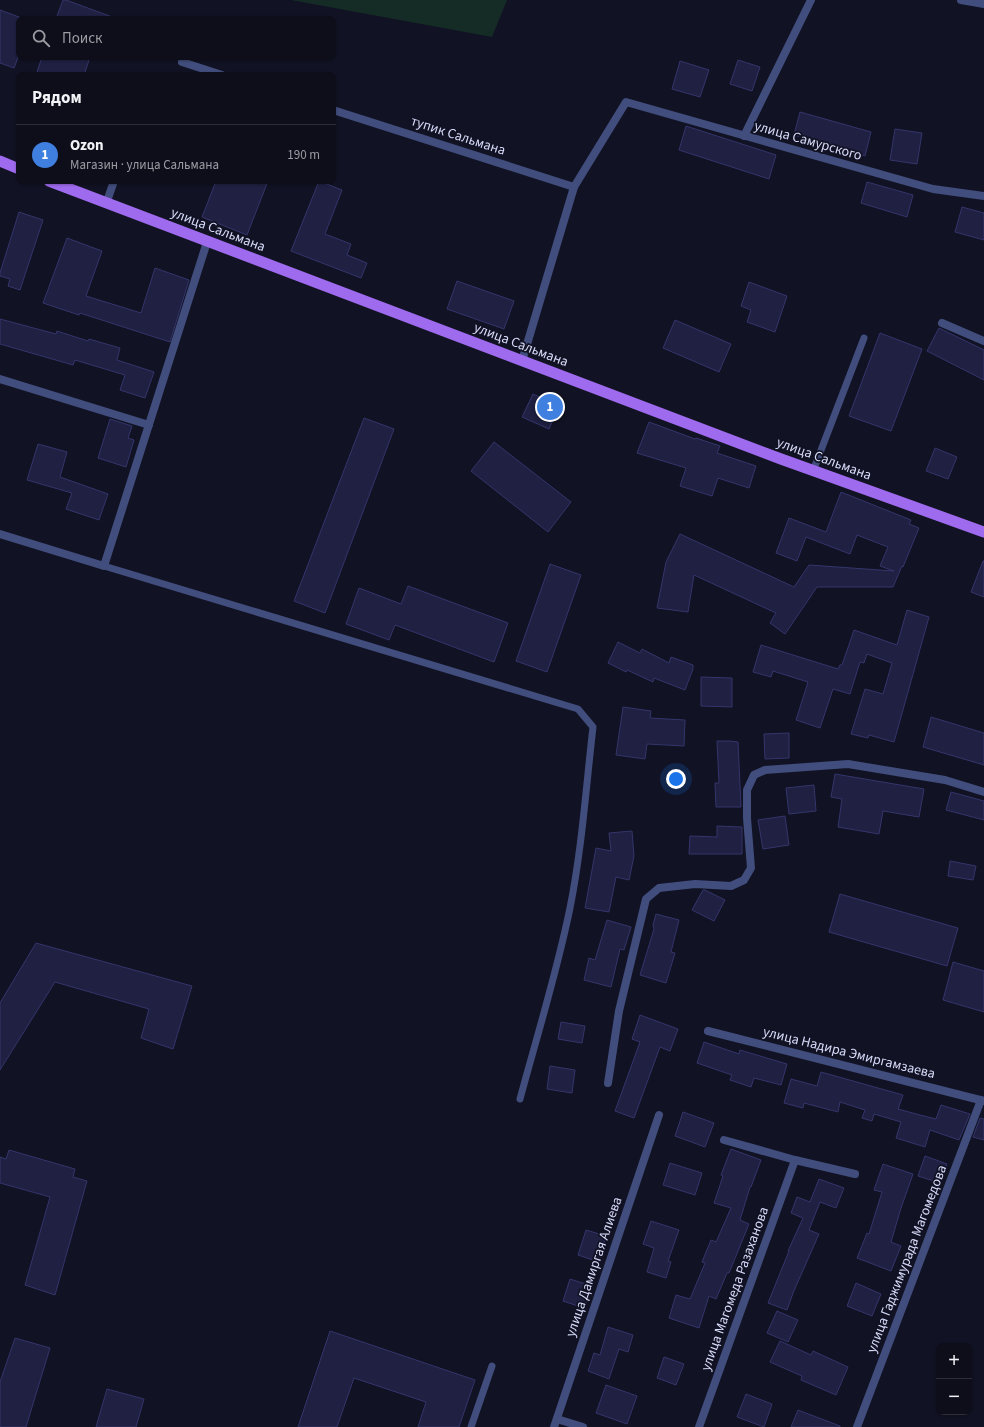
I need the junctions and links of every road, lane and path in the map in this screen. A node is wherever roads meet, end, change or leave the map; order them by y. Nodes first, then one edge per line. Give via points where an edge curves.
1 (811, 0) edge
2 (961, 0) edge
3 (984, 4) edge
4 (182, 62) dead end
5 (213, 72) edge
6 (336, 111) edge
7 (744, 136) junction
8 (0, 161) edge
9 (16, 167) edge
10 (56, 184) edge
11 (113, 184) edge
12 (574, 187) junction
13 (984, 196) edge
14 (106, 204) junction
15 (207, 242) junction
16 (942, 323) dead end
17 (864, 338) dead end
18 (984, 340) edge
19 (522, 361) junction
20 (0, 379) edge
21 (149, 425) junction
22 (813, 471) junction
23 (984, 532) edge
24 (0, 534) edge
25 (104, 566) junction
26 (984, 792) edge
27 (708, 1031) dead end
28 (608, 1083) dead end
29 (520, 1099) dead end
30 (983, 1100) edge
31 (659, 1115) dead end
32 (724, 1140) dead end
33 (795, 1160) junction
34 (854, 1174) dead end
35 (492, 1366) dead end
36 (555, 1423) edge
37 (471, 1427) edge
38 (583, 1427) edge
39 (699, 1427) edge
40 (857, 1427) edge

1 - 7 street
2 - 3 street
4 - 5 street
6 - 12 street, тупик Сальмана
7 - 12 street, улица Самурского via 626,102
7 - 13 street, улица Самурского via 933,190
8 - 9 main road
10 - 14 main road, улица Сальмана
11 - 14 street
12 - 19 street
14 - 15 main road, улица Сальмана
15 - 19 main road, улица Сальмана
15 - 21 street
16 - 18 street
17 - 22 lane
19 - 22 main road, улица Сальмана
20 - 21 street
21 - 25 street
22 - 23 main road, улица Сальмана
24 - 25 street
25 - 29 lane via 578,709 593,727 570,908
26 - 28 street via 945,780 848,764 765,770 754,775 747,790 751,868 744,880 731,886 695,884 660,888 646,899 618,1011
27 - 30 street, улица Надира Эмиргамзаева
30 - 40 street, улица Гаджимурада Магомедова
31 - 36 street, улица Дамиргая Алиева
32 - 33 street
33 - 34 street
33 - 39 street, улица Магомеда Разаханова
35 - 37 lane
36 - 38 street

